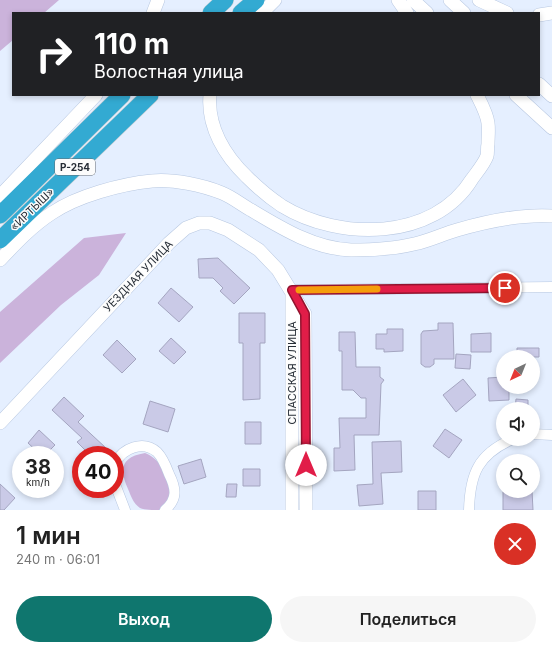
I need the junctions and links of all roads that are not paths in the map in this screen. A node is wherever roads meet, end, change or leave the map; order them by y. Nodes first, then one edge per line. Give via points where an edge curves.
1 (158, 0) edge
2 (225, 0) edge
3 (256, 0) edge
4 (275, 0) edge
5 (398, 0) edge
6 (413, 0) edge
7 (450, 0) edge
8 (479, 0) edge
9 (152, 12) edge
10 (212, 12) edge
11 (242, 12) edge
12 (263, 12) edge
13 (406, 12) edge
14 (427, 12) edge
15 (463, 12) edge
16 (505, 12) edge
17 (552, 13) edge
18 (540, 15) edge
19 (540, 85) edge
20 (95, 96) edge
21 (121, 96) edge
22 (149, 96) edge
23 (210, 96) edge
24 (477, 96) edge
25 (517, 96) edge
26 (552, 96) edge
27 (552, 128) edge
28 (0, 196) edge
29 (0, 216) edge
30 (552, 216) edge
31 (0, 240) edge
32 (0, 260) edge
33 (552, 288) edge
34 (292, 290) junction
35 (0, 423) edge
36 (540, 434) edge
37 (552, 434) edge
38 (502, 446) edge
39 (124, 451) edge
40 (120, 498) edge
41 (125, 510) edge
42 (165, 510) edge
43 (292, 510) edge
44 (306, 510) edge
45 (469, 510) edge

1 - 9 street
2 - 10 highway
3 - 11 highway
4 - 12 street
5 - 13 street
6 - 14 street
7 - 15 street
8 - 16 street
17 - 18 street
19 - 26 street
20 - 28 street
21 - 29 highway, «ИРТЫШ» / Р-254
22 - 31 highway, «ИРТЫШ» / Р-254
23 - 24 street via 211,119 219,143 237,167 263,192 283,206 330,225 379,230 407,226 444,210 468,186 487,155 488,122
25 - 27 street
30 - 32 street via 501,219 415,244 372,250 348,250 303,238 268,221 223,193 178,182 152,181 108,190 71,202 30,230
33 - 34 street
34 - 35 street, УЕЗДНАЯ УЛИЦА via 259,250 228,230 210,223 199,223 186,228 168,243
34 - 43 street, СПАССКАЯ УЛИЦА
34 - 44 street, СПАССКАЯ УЛИЦА via 305,314
36 - 37 street
38 - 45 street via 488,455 474,474
39 - 42 street via 136,446 147,447 163,460 175,487 175,496
40 - 41 street

